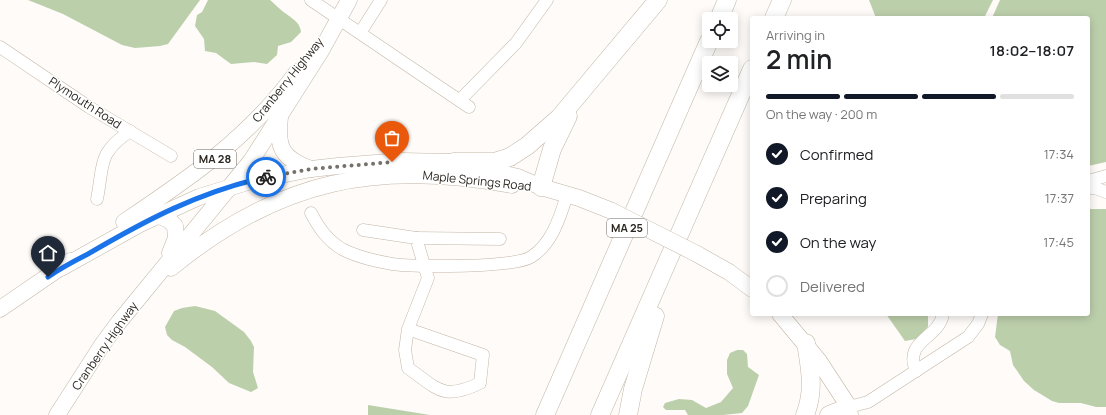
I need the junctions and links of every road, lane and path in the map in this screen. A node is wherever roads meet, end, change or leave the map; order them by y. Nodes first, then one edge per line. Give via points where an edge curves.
1 (312, 0) edge
2 (349, 0) edge
3 (381, 0) edge
4 (547, 0) edge
5 (658, 0) edge
6 (727, 0) edge
7 (782, 0) edge
8 (722, 12) edge
9 (775, 16) edge
10 (338, 18) junction
11 (360, 33) junction
12 (0, 47) edge
13 (706, 48) edge
14 (750, 74) edge
15 (581, 93) junction
16 (281, 116) junction
17 (130, 131) junction
18 (171, 156) dead end
19 (453, 162) junction
20 (311, 169) junction
21 (1106, 176) edge
22 (1090, 180) edge
23 (232, 186) junction
24 (541, 187) junction
25 (1090, 188) edge
26 (1106, 192) edge
27 (567, 195) junction
28 (696, 196) junction
29 (97, 199) dead end
30 (311, 213) dead end
31 (157, 215) junction
32 (363, 230) dead end
33 (416, 238) junction
34 (500, 239) dead end
35 (167, 262) junction
36 (424, 266) junction
37 (61, 268) junction
38 (750, 288) edge
39 (137, 300) junction
40 (3, 305) edge
41 (782, 316) edge
42 (942, 316) edge
43 (981, 316) edge
44 (408, 329) junction
45 (806, 343) junction
46 (916, 371) junction
47 (851, 411) edge
48 (57, 415) edge
49 (545, 415) edge
50 (600, 415) edge
51 (628, 415) edge
52 (805, 415) edge
53 (829, 415) edge

1 - 10 street
2 - 10 main road, Cranberry Highway / MA 28
3 - 11 street
4 - 11 street via 516,43 464,103
5 - 15 highway
6 - 8 highway
7 - 9 highway
10 - 11 street
10 - 16 main road, Cranberry Highway / MA 28
10 - 37 main road, Cranberry Highway / MA 28 via 278,96 231,146 202,170 86,248
12 - 17 street, Plymouth Road
13 - 49 highway, MA 25
14 - 28 highway
15 - 19 highway via 542,134 510,157 486,163
15 - 24 highway via 558,135
16 - 20 main road via 279,140 284,153 293,161
16 - 23 main road, Cranberry Highway / MA 28
17 - 18 street, Plymouth Road
17 - 29 street via 116,141 107,152 102,164
19 - 20 main road, Maple Springs Road via 401,162
19 - 24 main road, Maple Springs Road via 518,177
20 - 23 main road, Maple Springs Road
21 - 22 street
23 - 31 main road, Cranberry Highway
23 - 35 main road, Cranberry Highway / MA 28
24 - 27 main road, Maple Springs Road
24 - 39 main road, Maple Springs Road via 453,176 401,174 366,177 313,189 276,202 229,225 187,256
25 - 26 street
27 - 36 street via 548,240 541,249 528,258 507,263
27 - 38 main road, Maple Springs Road, bridge via 612,211 697,254
28 - 50 highway
28 - 51 highway via 646,343 632,389
30 - 36 street via 324,234 348,252 386,263
31 - 35 main road via 173,223 176,230 176,238
31 - 37 main road, Cranberry Highway
32 - 33 street
33 - 34 street
33 - 36 street
35 - 39 main road, Cranberry Highway / MA 28
36 - 44 street via 428,278
37 - 40 main road, Cranberry Highway / MA 28
39 - 48 main road, Cranberry Highway / MA 28 via 102,345
41 - 45 main road
42 - 46 street via 936,328 916,348 913,356
43 - 46 street via 968,337
44 - 44 street via 405,350 408,368 442,392 464,390 480,383 483,356
45 - 47 main road via 835,383
45 - 52 highway via 812,388
46 - 47 street
47 - 53 highway

